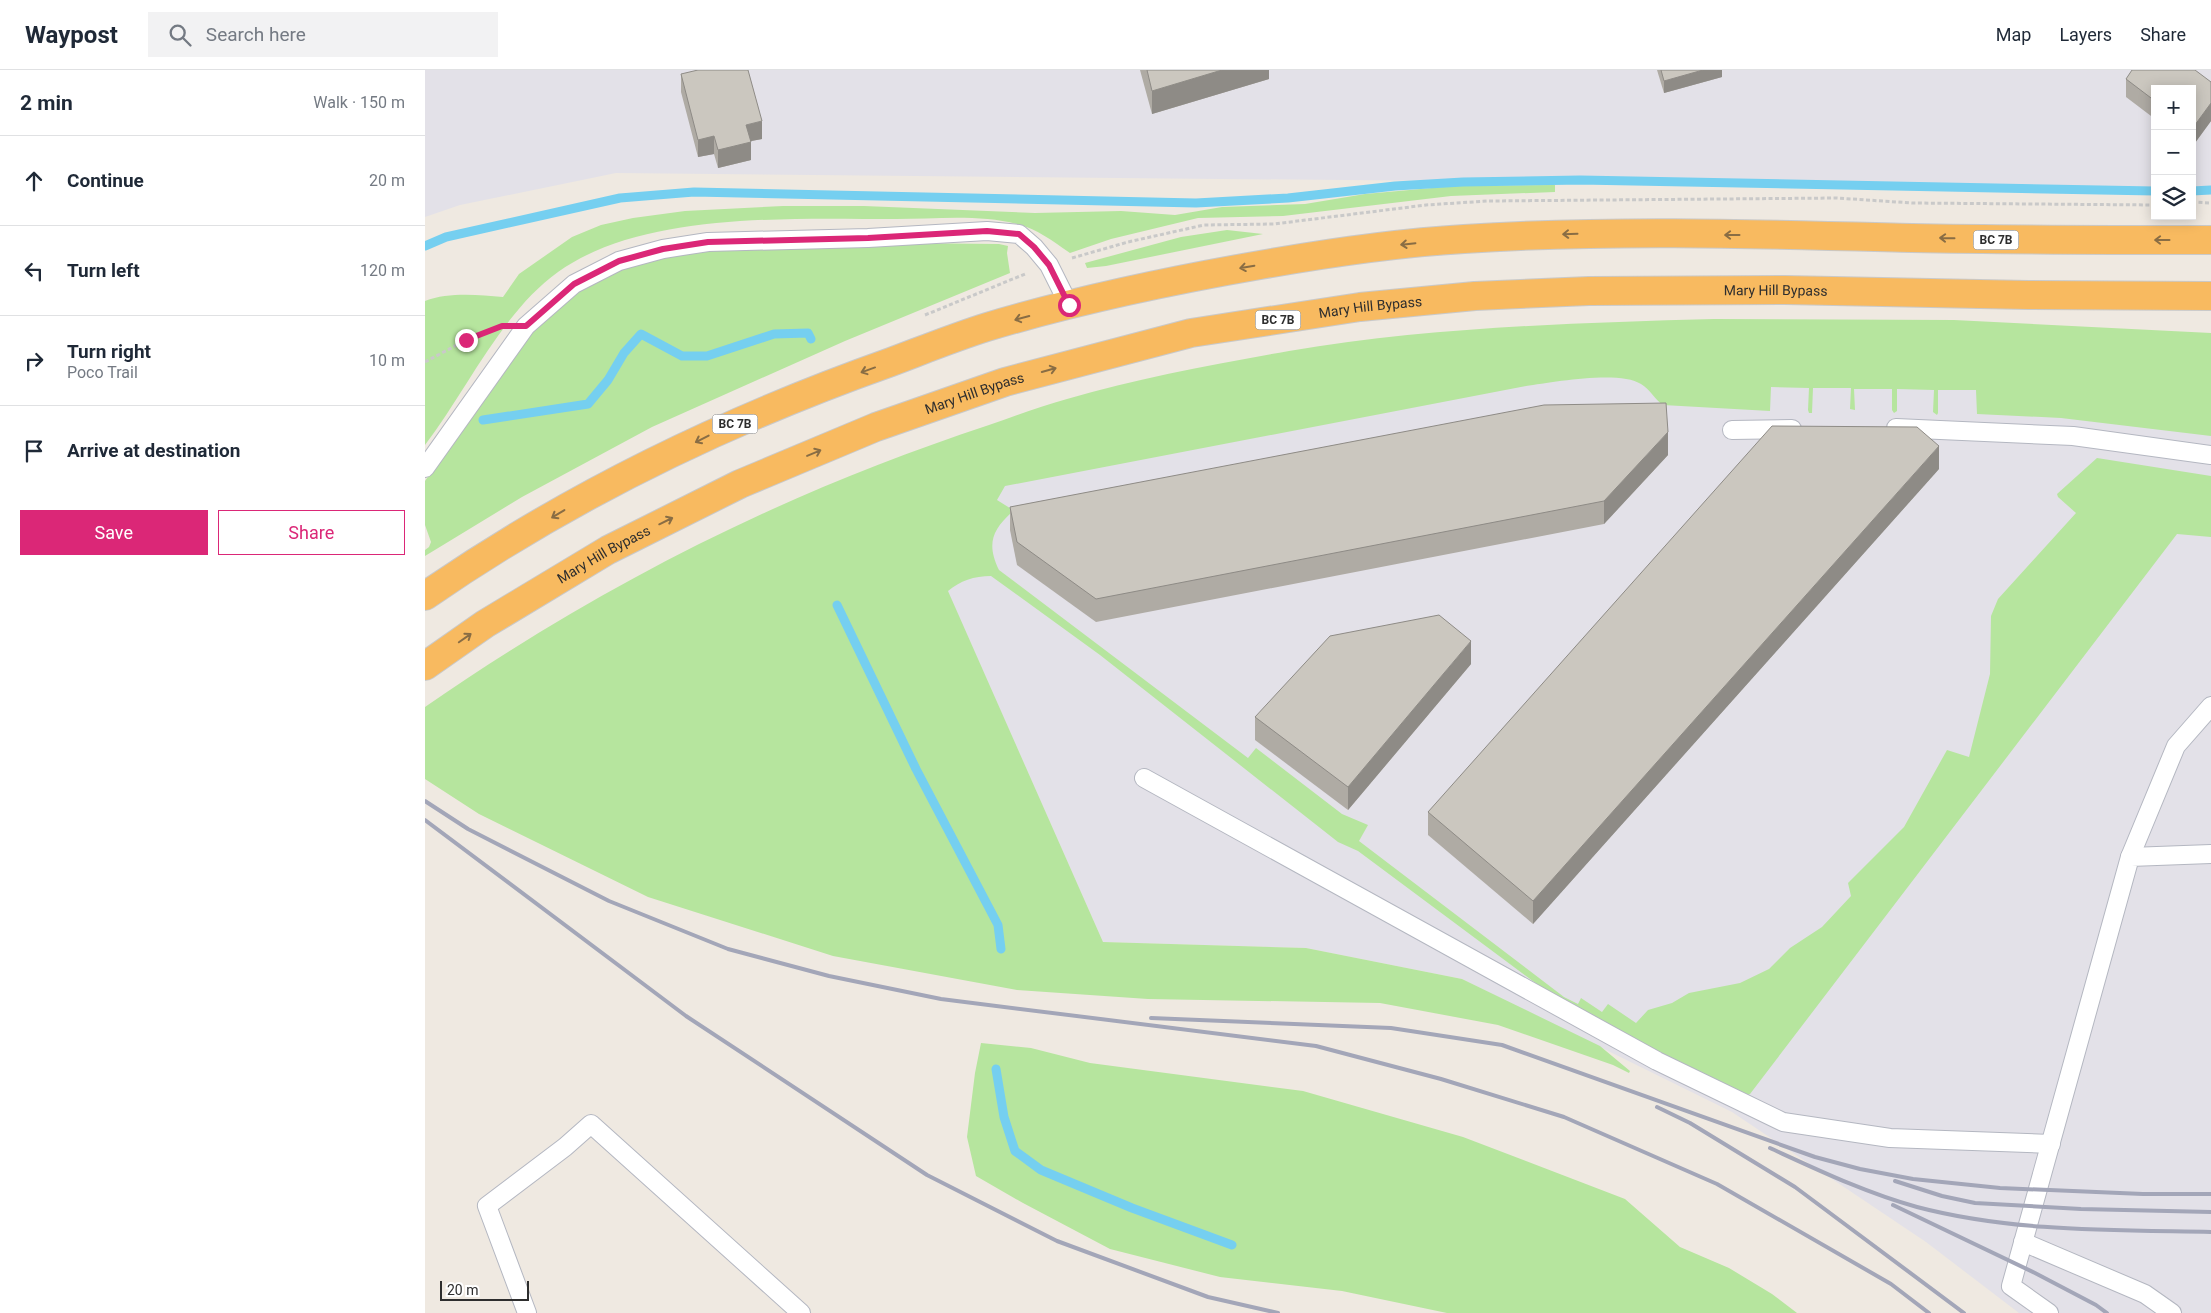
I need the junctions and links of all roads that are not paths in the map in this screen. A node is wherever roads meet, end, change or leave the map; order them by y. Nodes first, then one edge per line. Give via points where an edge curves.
1 (2211, 240) edge
2 (2211, 296) edge
3 (1069, 305) junction
4 (1877, 428) edge
5 (1809, 429) edge
6 (1731, 430) dead end
7 (2211, 455) edge
8 (425, 468) edge
9 (425, 596) edge
10 (425, 666) edge
11 (2211, 706) edge
12 (1144, 778) dead end
13 (2211, 854) edge
14 (2130, 857) junction
15 (2051, 1144) junction
16 (2023, 1242) junction
17 (527, 1313) edge
18 (801, 1313) edge
19 (2049, 1313) edge
20 (2172, 1313) edge

1 -> 3 highway, BC 7B via 1609,234 1462,239 1336,252 1181,278
10 -> 2 highway, Mary Hill Bypass / BC 7B via 485,624 608,550 740,484 876,427 996,386 1191,333 1360,307 1475,296 1589,291 1785,290
3 - 8 lane via 1049,265 1019,234 987,231 708,242 663,249 619,261 574,284 526,326
3 -> 9 highway, BC 7B via 984,328 717,431 585,498
4 - 7 lane via 2073,436
5 - 6 lane
11 - 14 lane via 2176,746
12 - 15 lane via 1657,1060 1783,1122 1890,1138
13 - 14 lane
14 - 15 lane
15 - 16 lane
16 - 19 lane via 2011,1286
16 - 20 lane via 2145,1294
17 - 18 lane via 487,1206 591,1124

